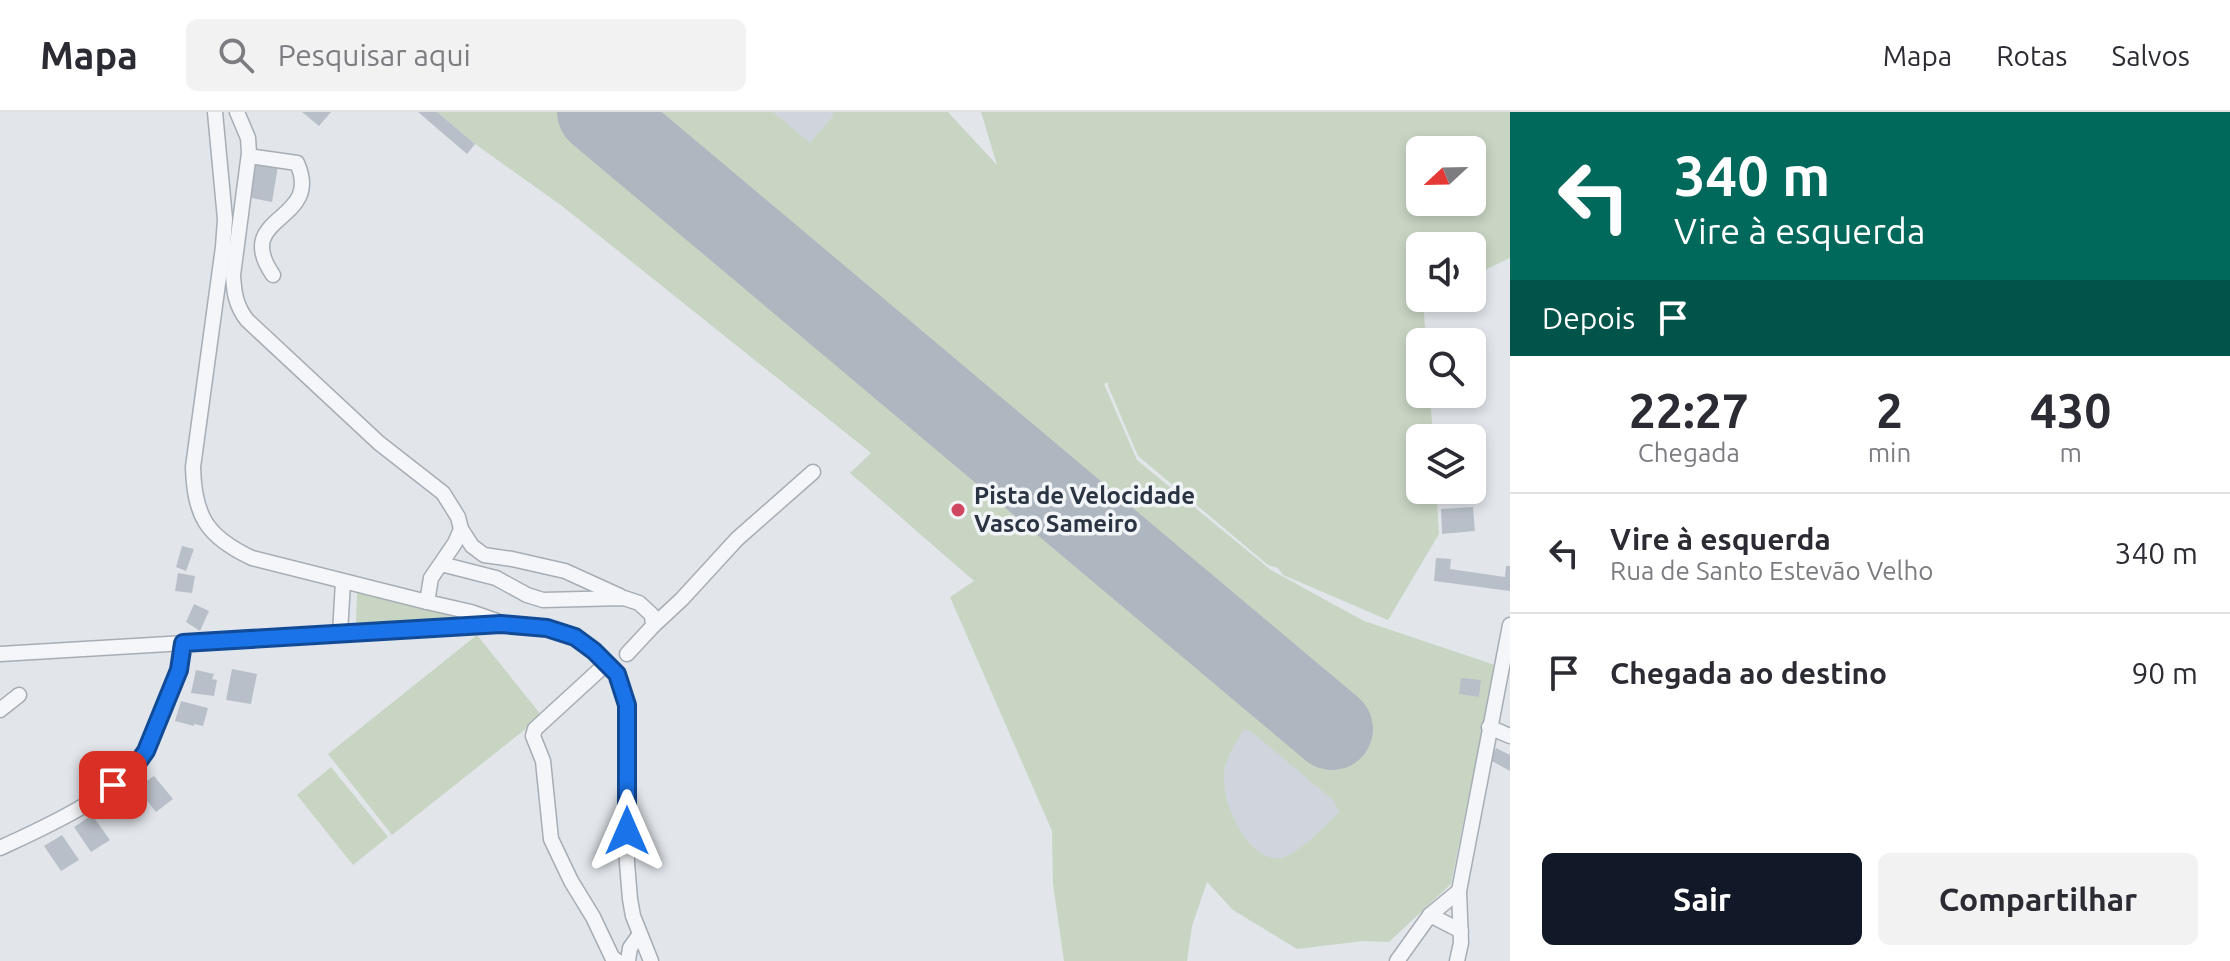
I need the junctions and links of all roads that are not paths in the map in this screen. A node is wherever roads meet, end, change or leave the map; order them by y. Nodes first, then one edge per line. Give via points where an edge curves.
1 (215, 112) edge
2 (237, 112) edge
3 (249, 156) junction
4 (273, 275) dead end
5 (813, 472) dead end
6 (461, 529) junction
7 (441, 564) junction
8 (343, 582) junction
9 (624, 598) junction
10 (427, 602) junction
11 (505, 624) junction
12 (1510, 625) edge
13 (653, 626) junction
14 (340, 633) junction
15 (183, 643) junction
16 (0, 654) edge
17 (627, 654) dead end
18 (607, 663) junction
19 (19, 695) dead end
20 (0, 710) edge
21 (1489, 727) junction
22 (1510, 736) edge
23 (0, 848) edge
24 (1459, 891) junction
25 (1430, 915) junction
26 (1461, 931) junction
27 (640, 934) junction
28 (617, 961) edge
29 (628, 961) edge
30 (651, 961) edge
31 (1397, 961) edge
32 (1457, 961) edge

1 - 8 street via 225,219 193,467 194,496 202,516 229,547
2 - 3 street
3 - 4 street via 297,163 302,174 300,197 263,237 263,261
3 - 6 street via 233,275 238,308 379,443 443,493
5 - 13 street via 737,539
6 - 7 street
6 - 9 street via 484,555 565,571
7 - 9 street via 496,578 543,600
7 - 10 street via 431,578
8 - 10 street
8 - 14 street
9 - 13 street via 652,615
10 - 11 street
11 - 14 street
11 - 18 street via 575,637
12 - 21 street
13 - 17 street
14 - 15 street
15 - 16 street
15 - 23 street via 179,670 146,751 131,772 42,829
18 - 27 street via 617,674 627,705 627,863
18 - 28 street via 533,736 543,761 551,839
19 - 20 street
21 - 22 street
21 - 24 street
24 - 25 street
24 - 26 street
25 - 26 street
25 - 31 street
26 - 32 street
27 - 29 street
27 - 30 street

